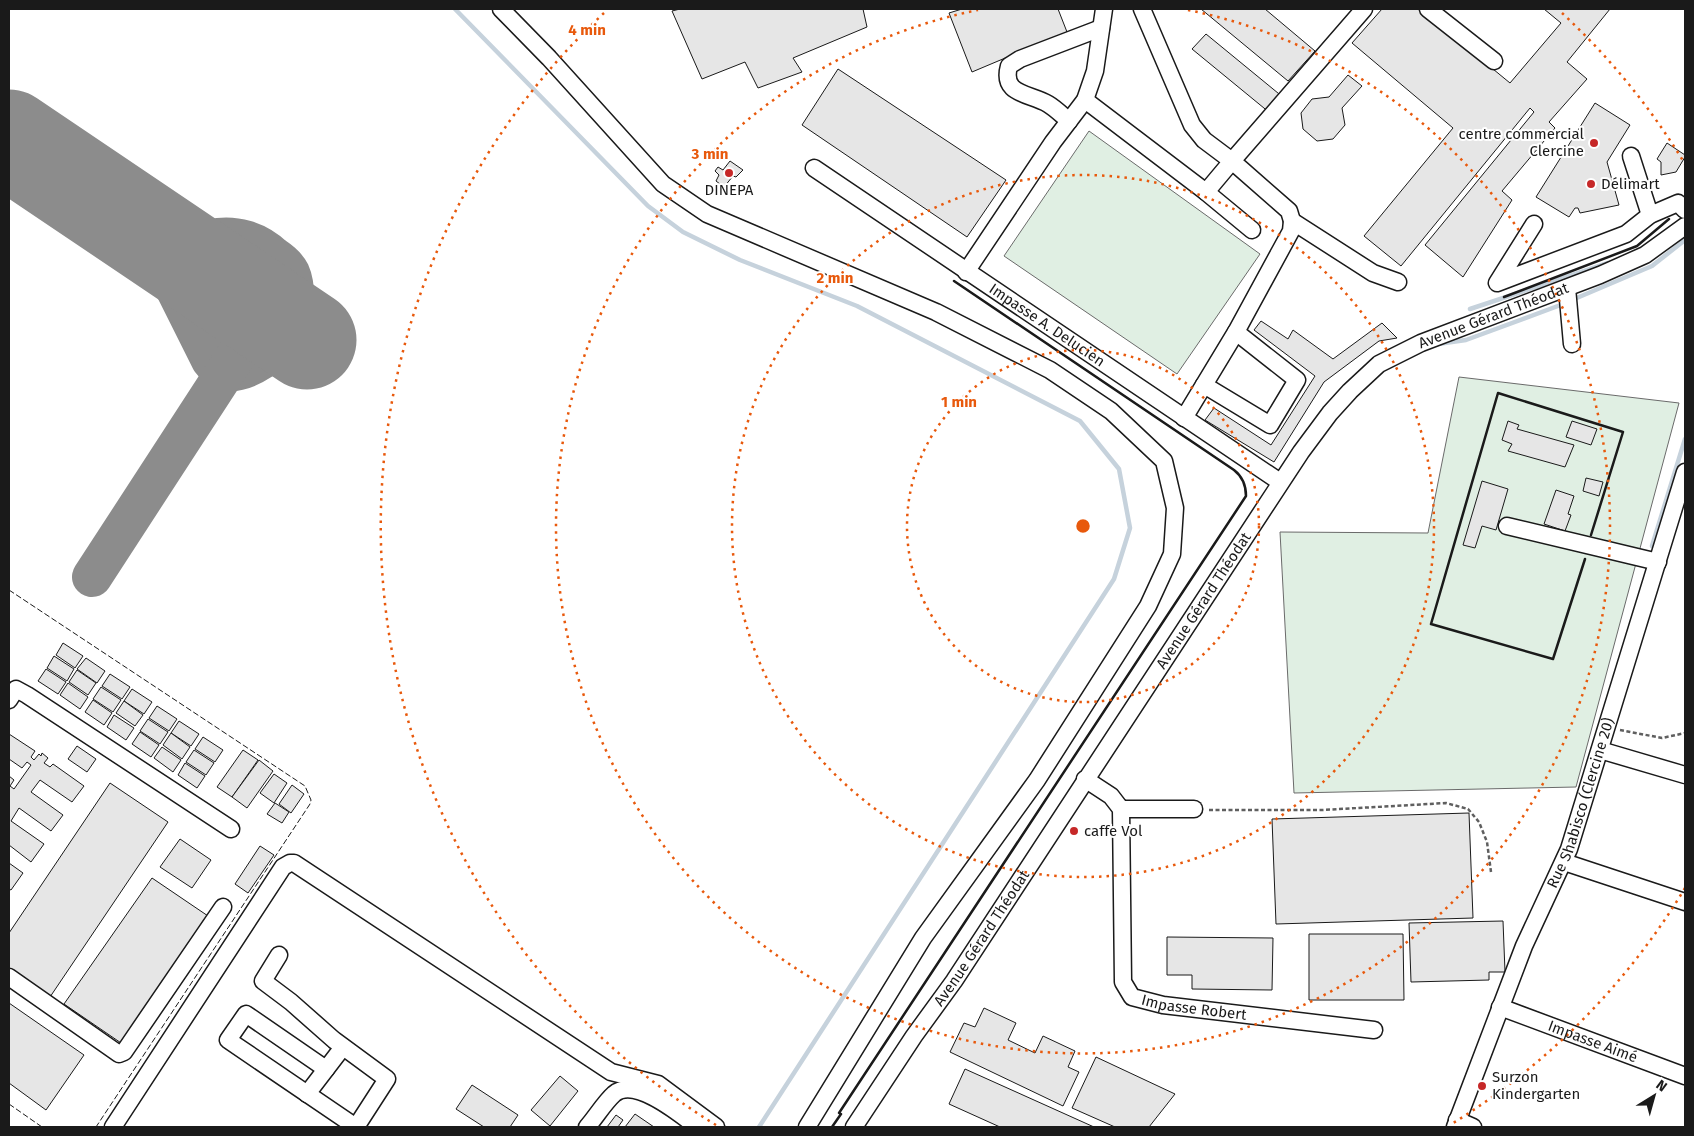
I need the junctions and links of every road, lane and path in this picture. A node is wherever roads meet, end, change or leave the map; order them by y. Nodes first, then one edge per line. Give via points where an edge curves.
1 (501, 9) edge
2 (1104, 9) edge
3 (1142, 9) edge
4 (1364, 9) edge
5 (1428, 9) edge
6 (1101, 28) junction
7 (1494, 61) dead end
8 (1085, 100) junction
9 (1069, 121) junction
10 (1631, 156) dead end
11 (1232, 161) junction
12 (814, 168) dead end
13 (1206, 192) junction
14 (1685, 210) edge
15 (1650, 214) junction
16 (1292, 221) junction
17 (1534, 224) dead end
18 (1685, 226) edge
19 (1252, 230) dead end
20 (966, 272) junction
21 (1398, 282) dead end
22 (1567, 288) junction
23 (1236, 332) junction
24 (1572, 344) dead end
25 (1204, 385) junction
26 (1184, 418) junction
27 (1685, 472) edge
28 (1280, 482) junction
29 (1507, 526) dead end
30 (1658, 562) junction
31 (9, 700) edge
32 (1607, 727) junction
33 (1685, 733) edge
34 (1600, 750) junction
35 (1685, 775) edge
36 (1085, 779) junction
37 (1122, 809) junction
38 (1194, 809) joint
39 (231, 829) dead end
40 (1564, 862) junction
41 (1491, 872) dead end
42 (1685, 902) edge
43 (223, 907) dead end
44 (280, 955) dead end
45 (9, 978) edge
46 (1500, 1007) junction
47 (1374, 1030) dead end
48 (343, 1047) junction
49 (326, 1069) junction
50 (1685, 1076) edge
51 (307, 1094) junction
52 (1456, 1124) edge
53 (113, 1127) edge
54 (356, 1127) edge
55 (587, 1127) edge
56 (697, 1127) edge
57 (716, 1127) edge
58 (807, 1127) edge
59 (854, 1127) edge
60 (1473, 1127) edge

1 - 58 street via 663,184 708,214 936,312 1050,370 1111,411 1164,460 1176,508 1172,554 1148,606 1037,780 923,938
2 - 6 street
3 - 11 street via 1192,125 1204,140
4 - 11 street
5 - 7 street
6 - 8 street via 1095,71
6 - 9 street via 1009,66 1006,76 1015,90 1050,105
8 - 9 street
8 - 13 street
9 - 20 street
10 - 15 street
11 - 13 street
11 - 16 street via 1289,211
12 - 20 street, Impasse A. Delucien
13 - 19 street
14 - 15 street via 1678,203
15 - 17 street via 1626,234 1497,283
16 - 21 street via 1373,273
16 - 23 street via 1287,240
18 - 22 street, Avenue Gérard Théodat via 1644,254
20 - 26 street, Impasse A. Delucien
22 - 24 street
22 - 28 street, Avenue Gérard Théodat via 1421,343 1379,364 1330,413
23 - 25 street
23 - 25 street via 1297,380 1270,425
25 - 26 street
26 - 28 street, Impasse A. Delucien
27 - 30 street, Rue Shabisco (Clercine 20)
28 - 36 street, Avenue Gérard Théodat
29 - 30 street
30 - 32 street, Rue Shabisco (Clercine 20)
31 - 39 street via 16,690 27,695
32 - 33 path via 1662,738
32 - 34 street, Rue Shabisco (Clercine 20)
34 - 35 street
34 - 40 street, Rue Shabisco (Clercine 20)
36 - 37 street via 1111,796
36 - 59 street, Avenue Gérard Théodat via 954,981
37 - 38 street
37 - 47 street, Impasse Robert via 1123,982 1132,997 1163,1006
38 - 41 path via 1323,810 1446,803 1468,809 1479,822 1487,842
40 - 42 street
40 - 46 street, Rue Shabisco (Clercine 20) via 1524,946
43 - 45 street via 124,1052 119,1054
44 - 48 street via 263,981
46 - 50 street, Impasse Aimé
46 - 52 street, Rue Shabisco (Clercine 20)
48 - 49 street
48 - 54 street via 387,1079
49 - 51 street
49 - 51 street via 246,1014 228,1040
51 - 54 street
52 - 60 street
53 - 57 street via 283,867 294,863 611,1072 658,1084
55 - 56 street via 616,1093 623,1090 654,1096

